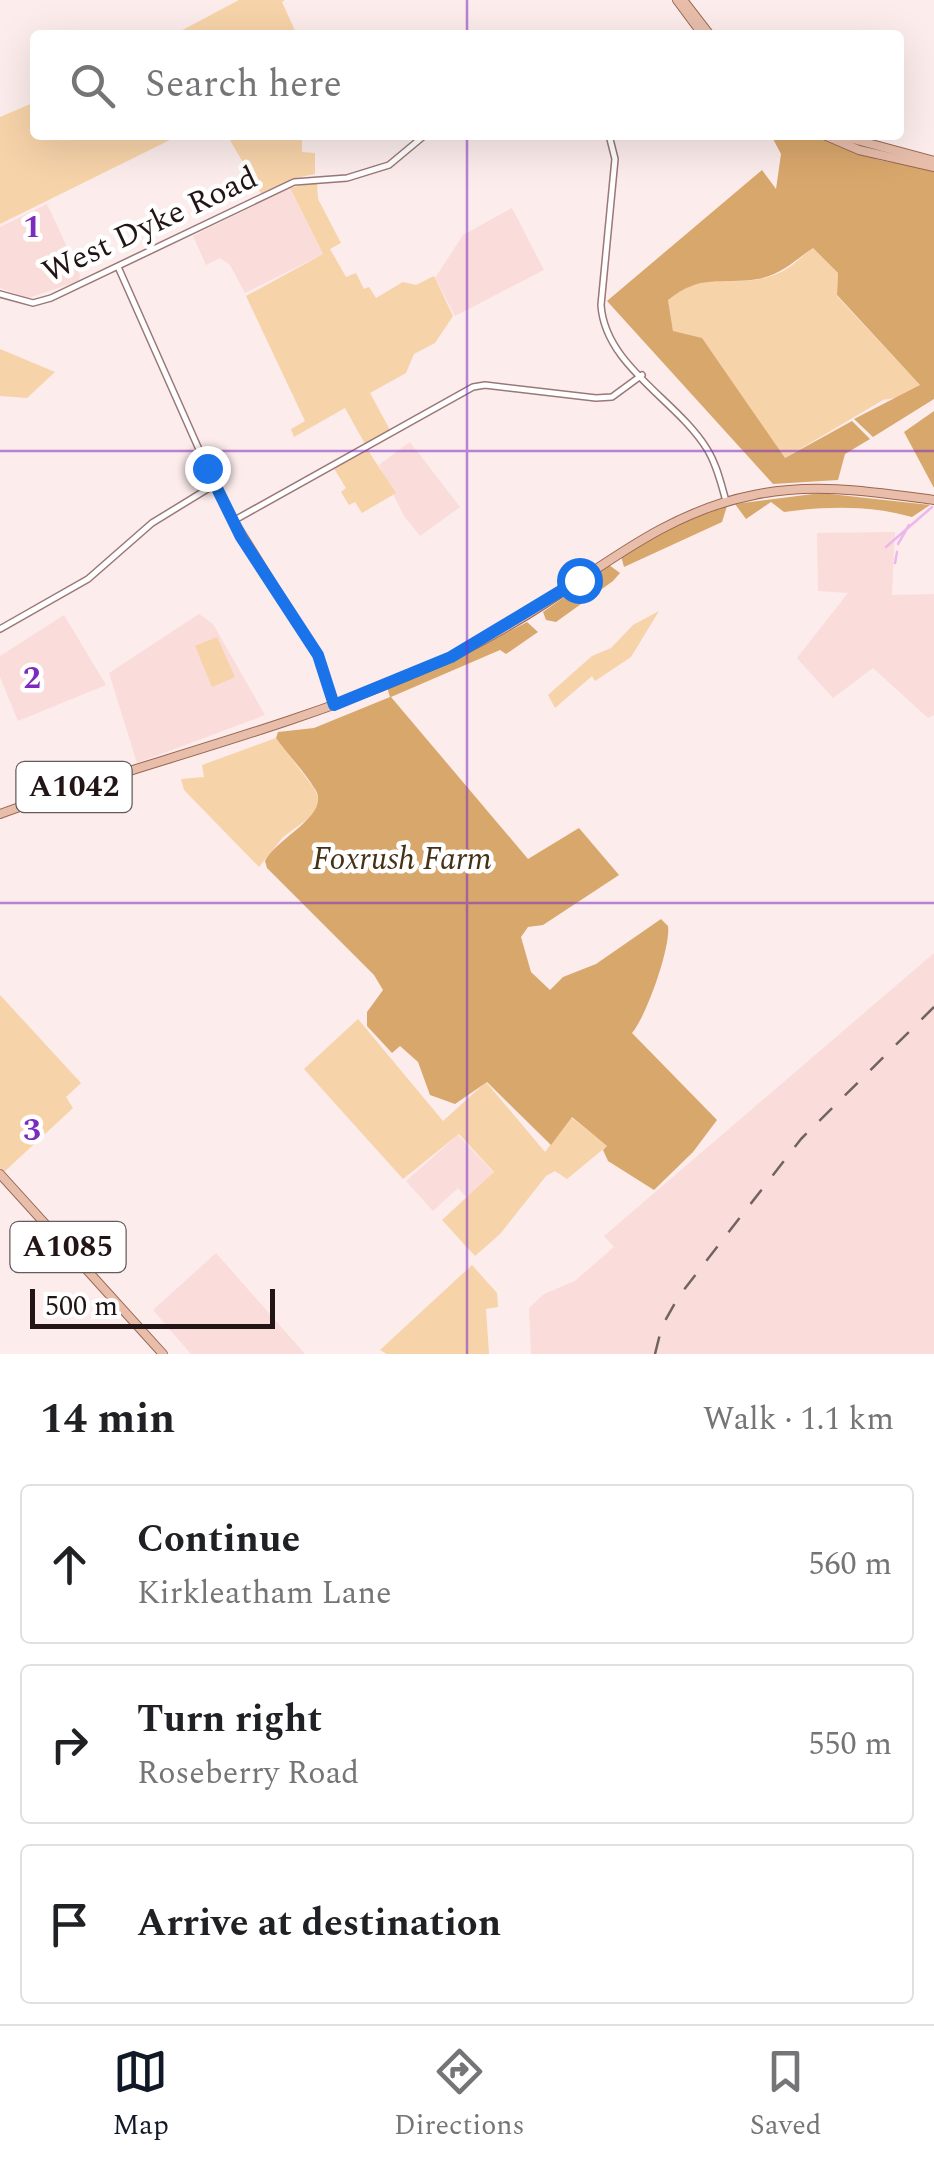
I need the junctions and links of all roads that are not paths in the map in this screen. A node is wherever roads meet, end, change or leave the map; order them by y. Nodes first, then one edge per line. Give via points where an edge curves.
1 (680, 0) edge
2 (702, 30) edge
3 (419, 140) edge
4 (610, 140) edge
5 (836, 140) edge
6 (855, 140) edge
7 (934, 164) edge
8 (119, 269) junction
9 (0, 294) edge
10 (642, 375) junction
11 (214, 486) junction
12 (934, 500) edge
13 (726, 501) junction
14 (232, 521) junction
15 (0, 628) edge
16 (334, 705) junction
17 (0, 814) edge
18 (0, 1174) edge
19 (165, 1354) edge

1 - 2 main road
3 - 8 street, West Dyke Road via 389,165 346,178 294,182
4 - 10 street via 615,159 601,313 618,350
5 - 7 main road
6 - 7 main road
8 - 9 street, West Dyke Road via 41,301
8 - 11 street
10 - 13 street via 710,452
10 - 14 street via 609,397 472,388
11 - 14 street
11 - 15 street via 152,523 88,579
12 - 13 main road, A1042 via 821,488
13 - 16 main road, A1042 via 634,542 463,651
14 - 16 street via 318,655
16 - 17 main road, A1042
18 - 19 main road, A1085

